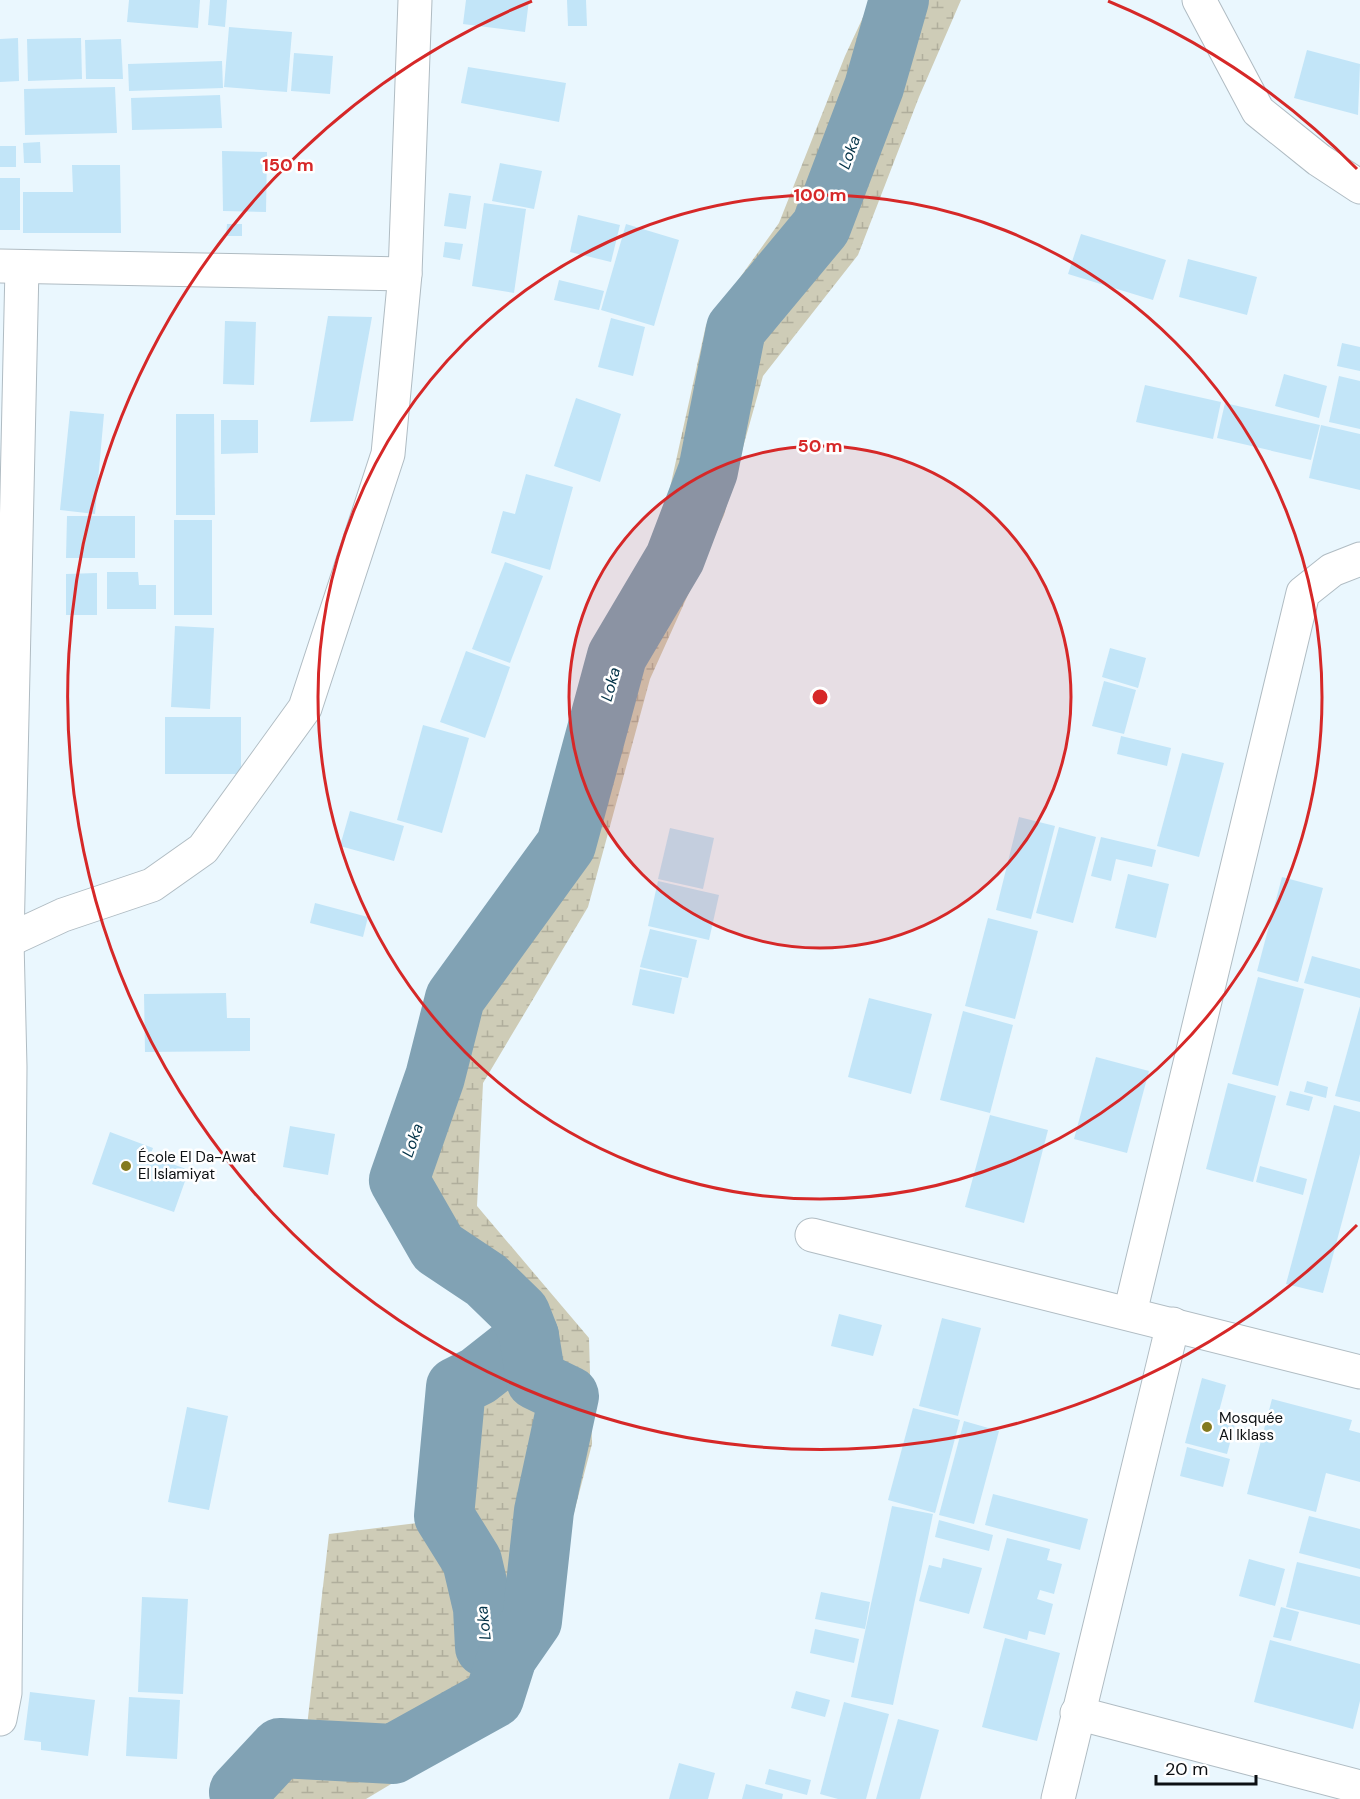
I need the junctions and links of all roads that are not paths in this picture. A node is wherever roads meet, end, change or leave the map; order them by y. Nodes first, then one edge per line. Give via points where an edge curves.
1 (415, 0) edge
2 (1199, 0) edge
3 (1360, 188) edge
4 (11, 266) edge
5 (405, 274) junction
6 (1360, 559) edge
7 (4, 941) edge
8 (812, 1235) dead end
9 (1130, 1313) junction
10 (1173, 1324) junction
11 (1360, 1372) edge
12 (1077, 1713) junction
13 (0, 1719) edge
14 (1360, 1787) edge
15 (1058, 1799) edge

1 - 5 street
2 - 3 street via 1258,111
4 - 5 street
4 - 7 street
5 - 7 street via 388,454 304,708 203,849 152,885 63,915
6 - 9 street via 1332,570 1303,593
7 - 13 street via 10,1067 5,1682
8 - 9 street
9 - 10 street
10 - 11 street
10 - 12 street
12 - 14 street
12 - 15 street

